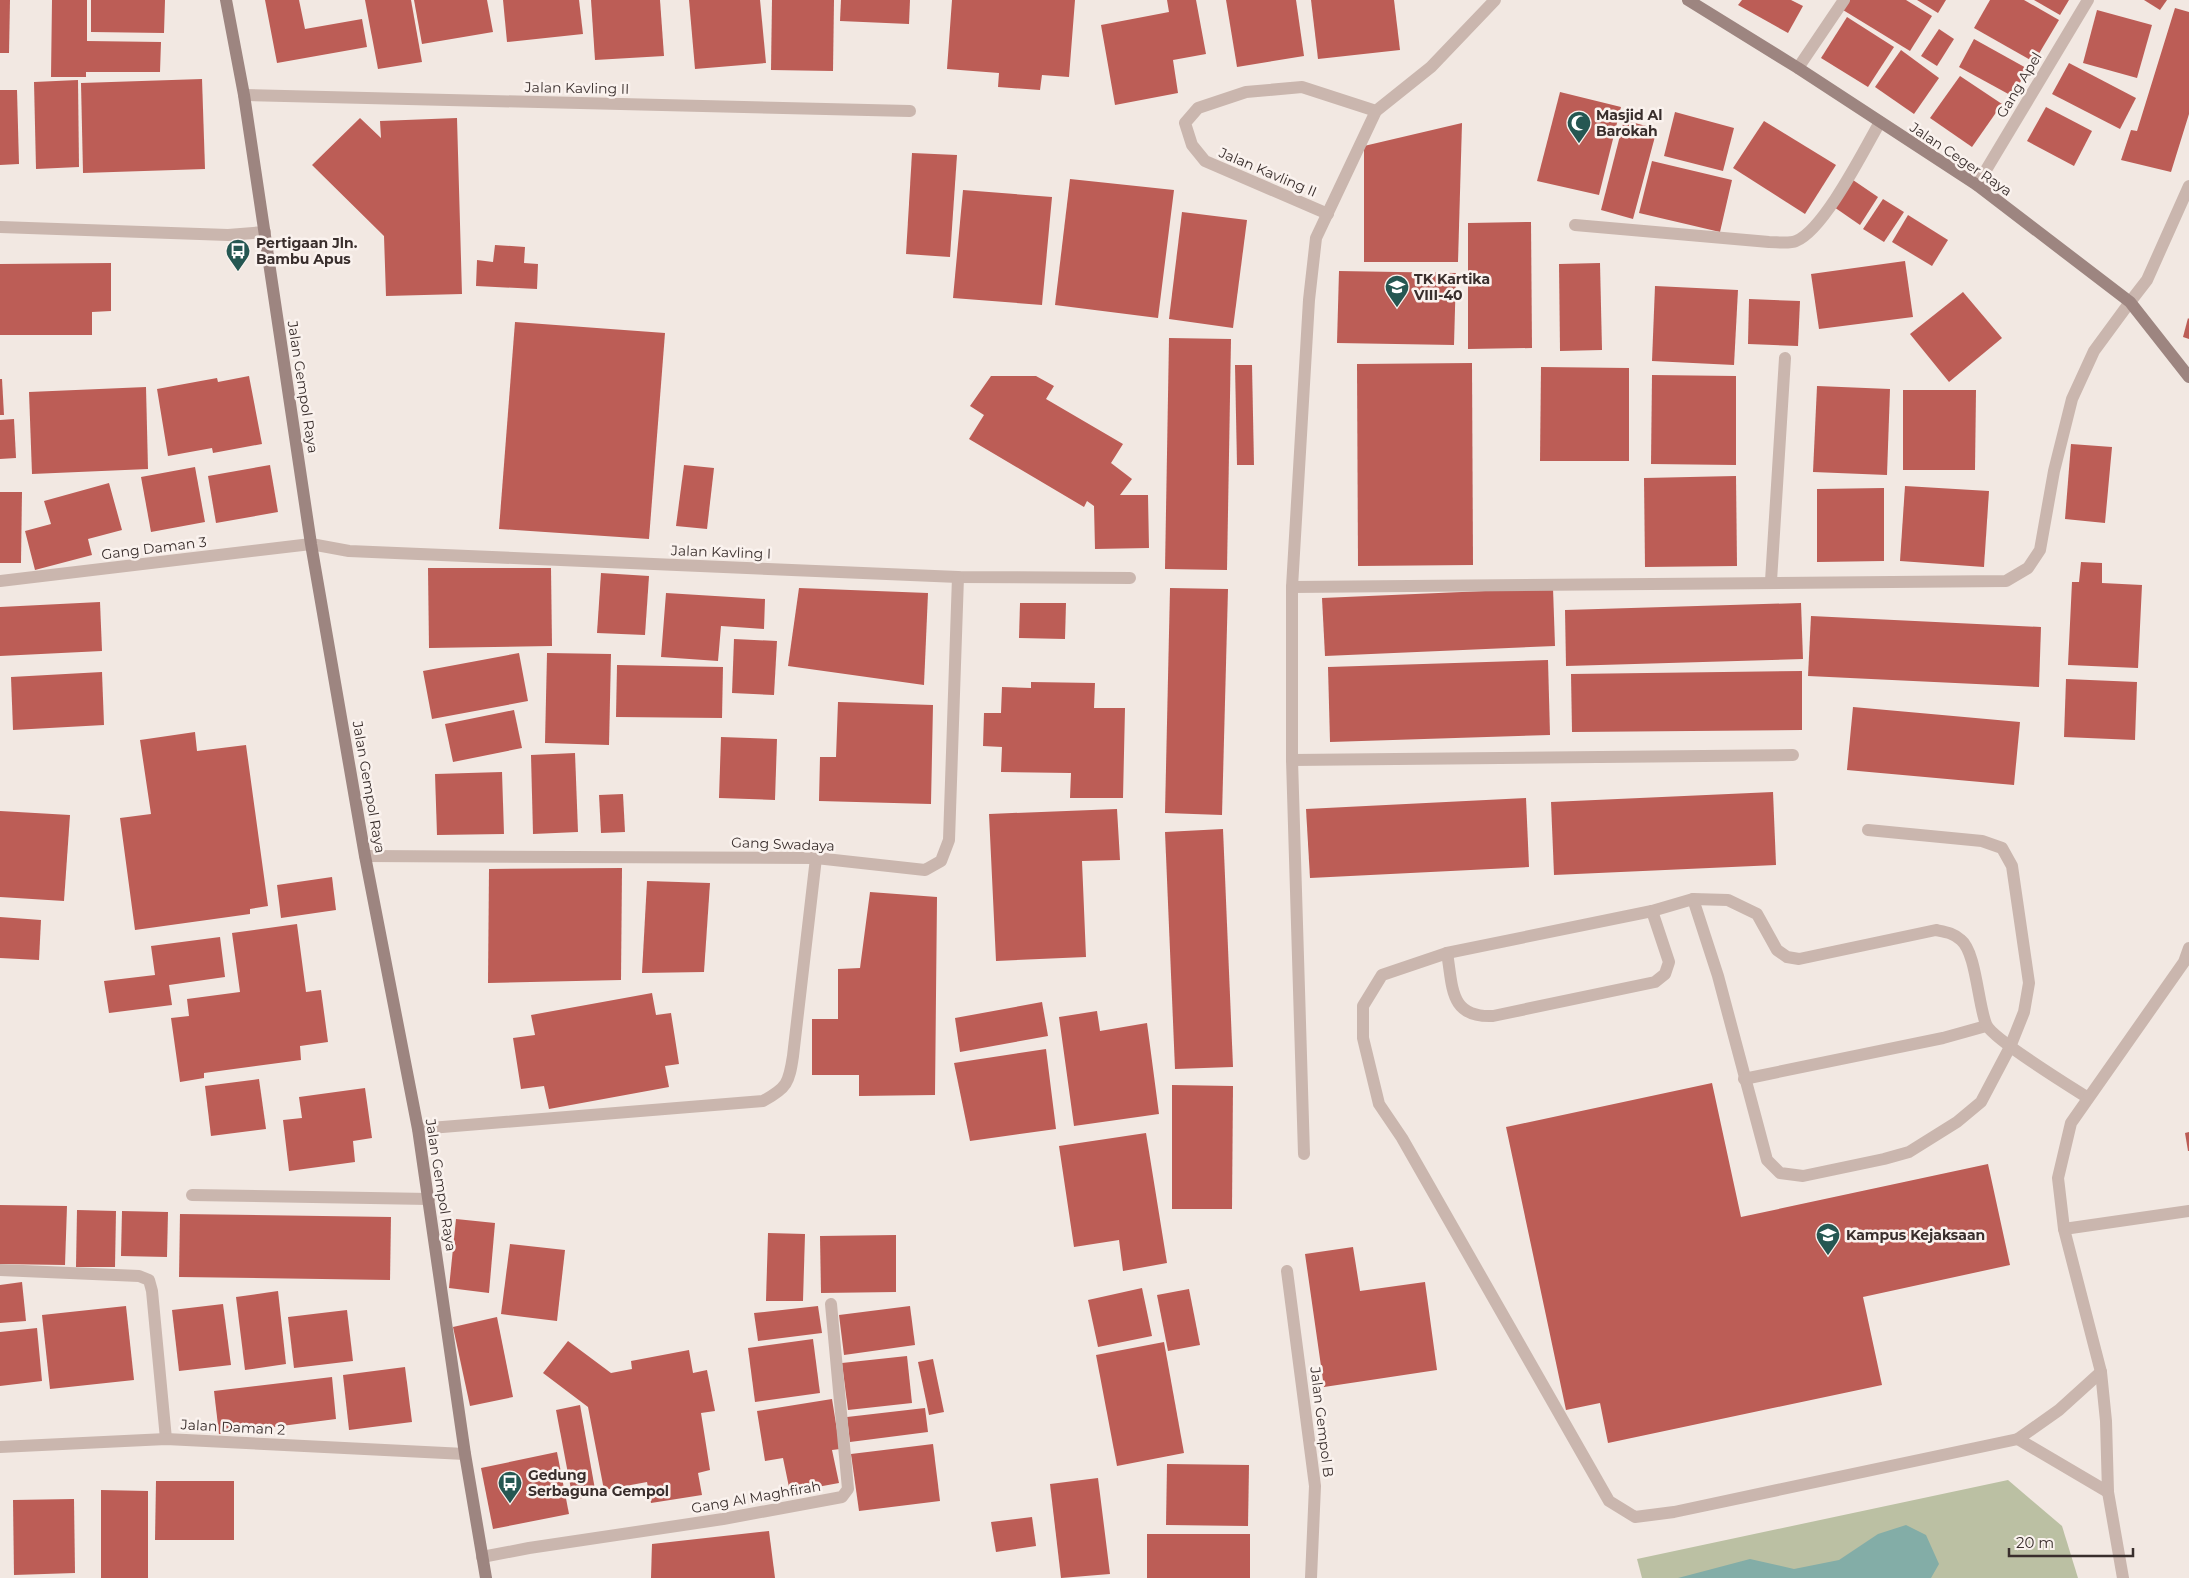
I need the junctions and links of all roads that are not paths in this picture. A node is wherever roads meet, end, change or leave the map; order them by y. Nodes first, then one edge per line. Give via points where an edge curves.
1 (226, 0) edge
2 (1495, 0) edge
3 (1688, 0) edge
4 (1844, 0) edge
5 (2088, 0) edge
6 (1798, 68) junction
7 (244, 95) junction
8 (910, 111) dead end
9 (1376, 111) junction
10 (1880, 122) junction
11 (1977, 186) junction
12 (2189, 186) edge
13 (1328, 214) junction
14 (1575, 225) dead end
15 (0, 227) edge
16 (265, 232) junction
17 (2130, 302) junction
18 (1786, 358) dead end
19 (2189, 377) edge
20 (311, 544) junction
21 (958, 577) junction
22 (1130, 578) dead end
23 (0, 581) edge
24 (1771, 581) junction
25 (1292, 587) junction
26 (1793, 755) dead end
27 (1292, 760) junction
28 (1868, 830) dead end
29 (365, 856) junction
30 (816, 858) junction
31 (1693, 899) junction
32 (1652, 911) junction
33 (2189, 948) edge
34 (1447, 953) junction
35 (1986, 1026) junction
36 (2010, 1047) junction
37 (1744, 1079) junction
38 (2088, 1098) junction
39 (418, 1129) junction
40 (1304, 1154) dead end
41 (192, 1196) dead end
42 (429, 1199) junction
43 (2189, 1211) edge
44 (2064, 1229) junction
45 (0, 1270) edge
46 (1287, 1272) dead end
47 (831, 1304) dead end
48 (2102, 1372) junction
49 (166, 1439) junction
50 (2018, 1439) junction
51 (0, 1447) edge
52 (465, 1454) junction
53 (2108, 1492) junction
54 (482, 1557) junction
55 (486, 1578) edge
56 (1311, 1578) edge
57 (2123, 1578) edge

1 - 7 main road, Jalan Gempol Raya
2 - 9 street via 1431,67
3 - 6 main road, Jalan Ceger Raya
4 - 6 street
5 - 11 street, Gang Apel
6 - 10 main road, Jalan Ceger Raya
7 - 8 street, Jalan Kavling II
7 - 16 main road, Jalan Gempol Raya
9 - 13 street
9 - 13 street, Jalan Kavling II via 1302,87 1246,92 1198,108 1186,123 1192,145 1205,162
10 - 11 main road, Jalan Ceger Raya
10 - 14 street via 1841,189 1813,229 1796,241 1769,242
11 - 17 main road, Jalan Ceger Raya
12 - 17 street via 2147,280
13 - 25 street via 1316,238 1309,300
15 - 16 street via 228,235
16 - 20 main road, Jalan Gempol Raya
17 - 19 main road, Jalan Ceger Raya
17 - 24 street via 2094,351 2072,399 2054,471 2040,550 2028,568 2006,580
18 - 24 street
20 - 21 street, Jalan Kavling I via 349,551
20 - 23 street, Gang Daman 3
20 - 29 main road, Jalan Gempol Raya
21 - 22 street, Jalan Kavling I
21 - 30 street, Gang Swadaya via 949,840 941,861 925,870
24 - 25 street
25 - 27 street
26 - 27 street
27 - 40 street
28 - 36 street via 1982,841 2002,848 2012,866 2029,983 2024,1012
29 - 30 street, Gang Swadaya
29 - 39 main road, Jalan Gempol Raya
30 - 39 street via 793,1056 790,1075 781,1091 763,1101
31 - 32 street
31 - 35 street via 1728,900 1757,914 1777,950 1787,957 1799,959 1936,930 1952,934 1963,941 1972,962
31 - 37 street via 1718,976
32 - 34 street
32 - 34 street via 1669,962 1665,974 1655,982 1493,1016 1476,1017 1462,1009 1454,993
33 - 38 street via 2184,962
34 - 50 street via 1382,975 1363,1006 1363,1038 1379,1104 1402,1138 1609,1501 1635,1516 1674,1512
35 - 36 street
35 - 37 street via 1943,1038
36 - 37 street via 1981,1102 1957,1122 1909,1152 1803,1176 1780,1173 1767,1160
36 - 38 street
38 - 44 street via 2071,1123 2058,1178
39 - 42 main road, Jalan Gempol Raya
41 - 42 street
42 - 52 main road, Jalan Gempol Raya
43 - 44 street
44 - 48 street
45 - 49 street via 139,1276 148,1280 152,1291
46 - 56 street, Jalan Gempol B via 1315,1486
47 - 54 street, Gang Al Maghfirah via 848,1489 842,1497
48 - 50 street via 2059,1410
48 - 53 street
49 - 51 street, Jalan Daman 2
49 - 52 street, Jalan Daman 2
50 - 53 street
52 - 54 main road, Jalan Gempol Raya
53 - 57 street
54 - 55 main road, Jalan Gempol Raya

